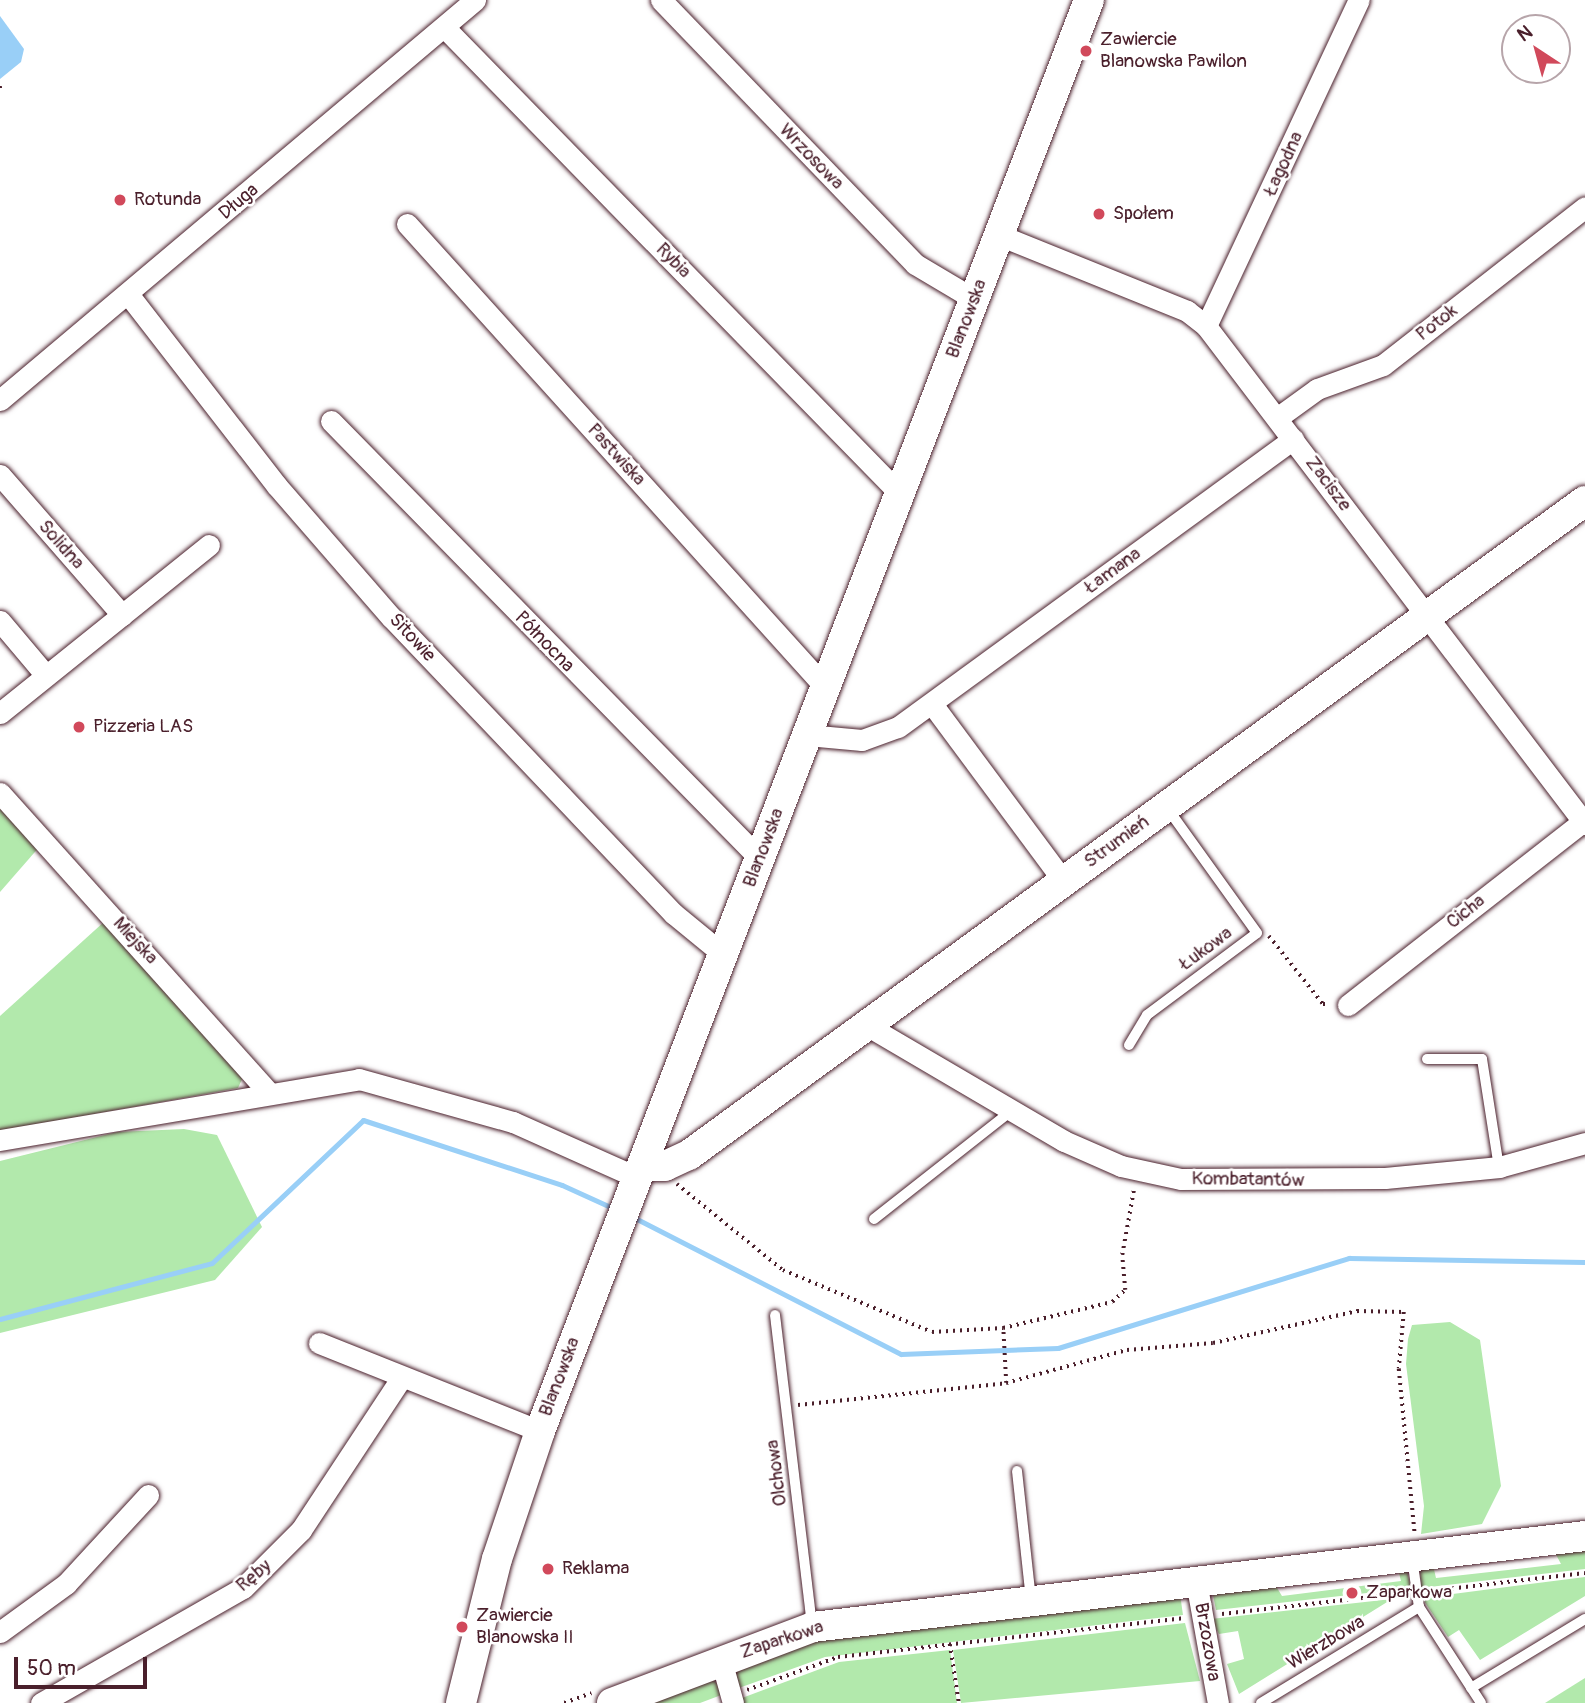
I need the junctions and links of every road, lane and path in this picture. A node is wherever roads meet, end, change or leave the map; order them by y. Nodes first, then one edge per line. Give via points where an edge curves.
1 (475, 0) edge
2 (661, 0) edge
3 (1089, 0) edge
4 (1359, 0) edge
5 (445, 28) junction
6 (0, 86) edge
7 (1, 92) edge
8 (1585, 207) edge
9 (407, 224) dead end
10 (999, 235) junction
11 (128, 294) junction
12 (974, 299) junction
13 (1206, 326) junction
14 (0, 400) edge
15 (1278, 418) junction
16 (331, 421) dead end
17 (1293, 439) junction
18 (0, 475) edge
19 (900, 494) junction
20 (1585, 501) edge
21 (209, 545) dead end
22 (1427, 614) junction
23 (122, 615) junction
24 (0, 621) edge
25 (44, 673) junction
26 (825, 687) junction
27 (932, 704) junction
28 (0, 713) edge
29 (807, 735) junction
30 (0, 793) edge
31 (1166, 807) junction
32 (1584, 822) edge
33 (760, 859) junction
34 (1064, 882) junction
35 (1257, 933) junction
36 (724, 955) junction
37 (1348, 1005) joint
38 (868, 1026) junction
39 (1129, 1045) dead end
40 (1427, 1059) dead end
41 (267, 1091) junction
42 (1012, 1111) junction
43 (0, 1140) edge
44 (1585, 1143) edge
45 (1499, 1167) junction
46 (1135, 1181) dead end
47 (639, 1188) junction
48 (874, 1219) dead end
49 (775, 1315) dead end
50 (1003, 1328) junction
51 (319, 1343) dead end
52 (402, 1377) junction
53 (1006, 1382) junction
54 (786, 1406) junction
55 (540, 1431) junction
56 (1017, 1471) dead end
57 (148, 1495) dead end
58 (1585, 1535) edge
59 (1413, 1550) junction
60 (1196, 1581) junction
61 (1031, 1600) junction
62 (1419, 1607) junction
63 (1585, 1619) edge
64 (813, 1627) junction
65 (0, 1632) edge
66 (950, 1644) dead end
67 (838, 1657) dead end
68 (721, 1660) junction
69 (1471, 1688) junction
70 (732, 1700) edge
71 (41, 1703) edge
72 (461, 1703) edge
73 (612, 1703) edge
74 (959, 1703) edge
75 (1218, 1703) edge
76 (1261, 1703) edge
77 (1481, 1703) edge

1 - 5 street, Długa
2 - 12 street, Wrzosowa via 905,255
3 - 10 street, Blanowska
4 - 13 street, Łagodna
5 - 11 street, Długa
5 - 19 street, Rybia
6 - 7 path
8 - 15 street, Potok via 1383,365 1317,389
9 - 26 street, Pastwiska
10 - 12 street, Blanowska
10 - 13 street, Zacisze via 1187,311
11 - 14 street, Długa
11 - 36 street, Sitowie via 277,486 391,617 674,914
12 - 19 street, Blanowska
13 - 15 street, Zacisze
15 - 17 street, Zacisze
16 - 33 street, Północna
17 - 22 street, Zacisze
17 - 27 street, Łamana
18 - 23 street, Solidna
19 - 26 street, Blanowska
20 - 22 street, Strumień
21 - 23 street
22 - 31 street, Strumień
22 - 32 street, Zacisze
23 - 25 street
24 - 25 street
25 - 28 street
26 - 29 street, Blanowska
27 - 29 street, Łamana via 871,738
27 - 34 street
29 - 33 street, Blanowska
30 - 41 street, Miejska
31 - 34 street, Strumień
31 - 35 lane, Łukowa
32 - 37 street, Cicha
33 - 36 street, Blanowska
34 - 38 street, Strumień
35 - 37 path via 1274,937 1323,1004
35 - 39 lane, Łukowa via 1147,1014
36 - 47 street, Blanowska
38 - 42 street, Kombatantów
38 - 47 street, Strumień
40 - 45 lane via 1482,1059
41 - 43 street
41 - 47 street via 342,1079 375,1081 513,1122
42 - 45 street, Kombatantów via 1121,1167 1181,1179 1273,1183
42 - 48 lane
44 - 45 street, Kombatantów
46 - 50 path via 1122,1255 1125,1290 1095,1308
47 - 50 path via 681,1189 783,1270 844,1299 932,1332
47 - 55 street, Blanowska
49 - 54 lane, Olchowa
50 - 53 path
51 - 52 street
52 - 55 street
52 - 71 street, Ręby via 301,1530 243,1588
53 - 54 path
53 - 59 path via 1127,1350 1213,1343 1357,1311 1404,1312 1399,1368 1417,1505
54 - 64 lane, Olchowa
55 - 72 street, Blanowska via 489,1586
56 - 61 lane
57 - 65 street via 66,1584
58 - 59 street, Zaparkowa
59 - 60 street, Zaparkowa
59 - 62 lane
60 - 61 street, Zaparkowa
60 - 75 street, Brzozowa
61 - 64 street, Zaparkowa
62 - 69 lane
62 - 76 lane, Wierzbowa
63 - 69 lane
64 - 68 street, Zaparkowa
66 - 74 path
67 - 70 path
68 - 70 street
68 - 73 street, Zaparkowa
69 - 77 lane

